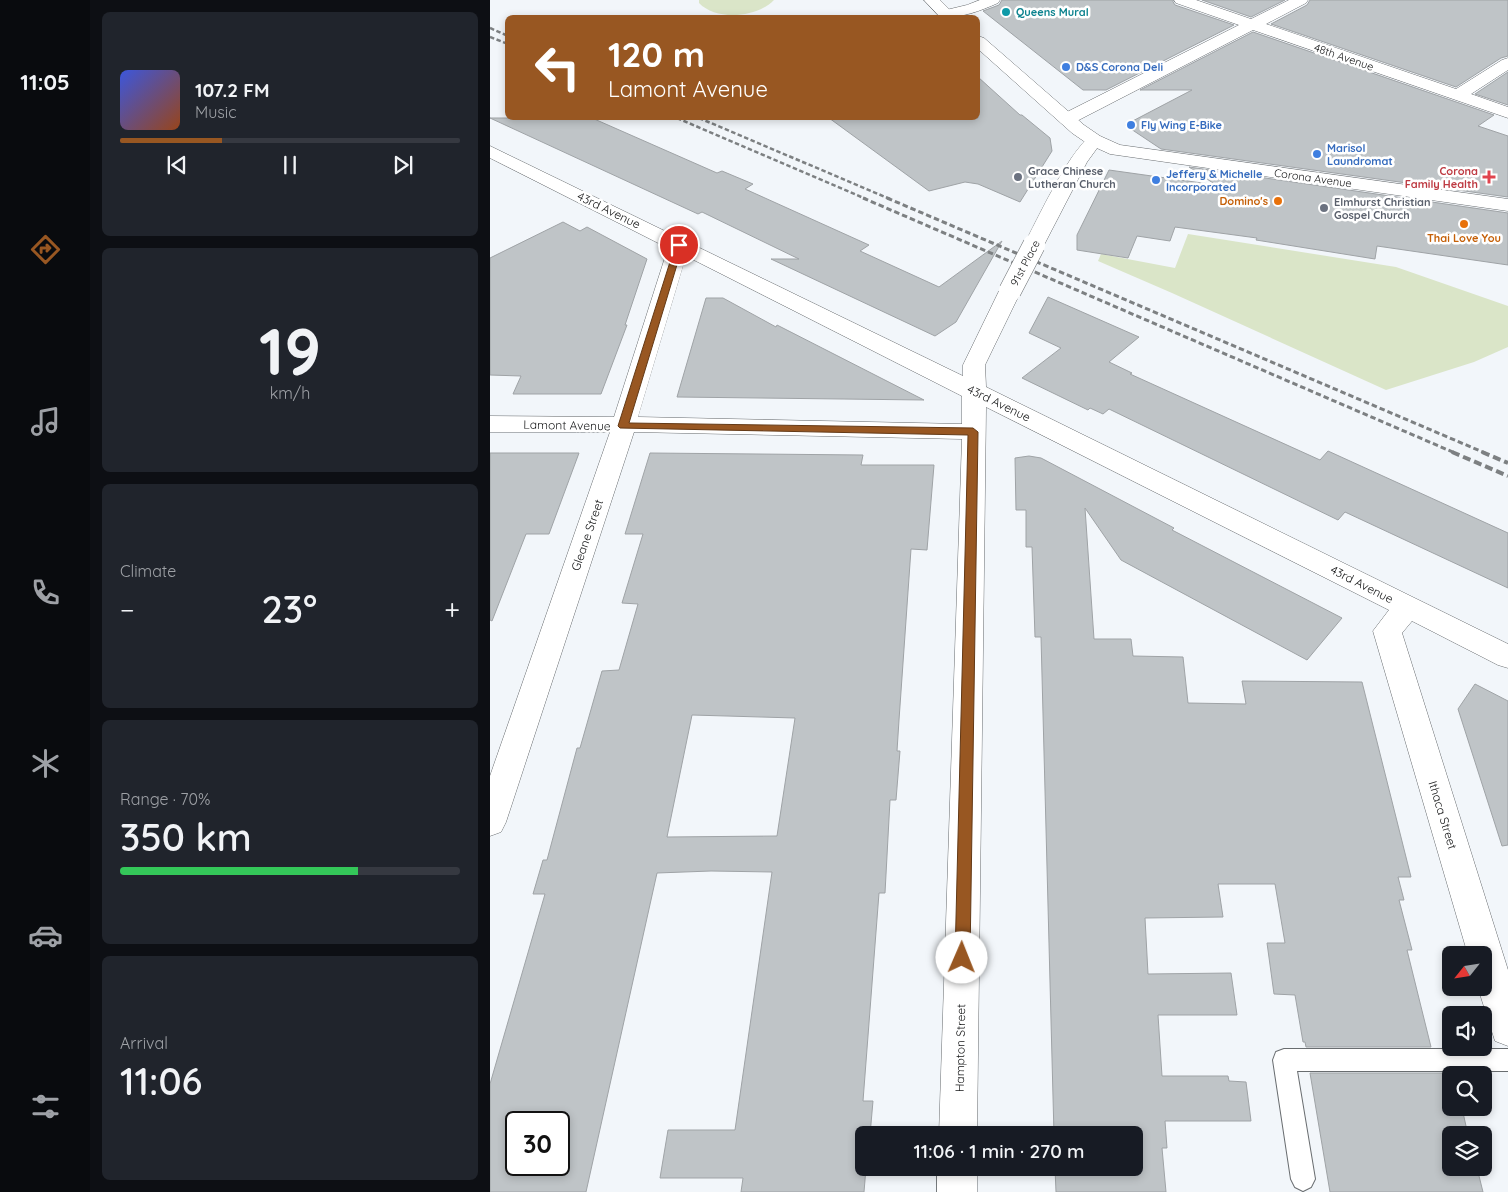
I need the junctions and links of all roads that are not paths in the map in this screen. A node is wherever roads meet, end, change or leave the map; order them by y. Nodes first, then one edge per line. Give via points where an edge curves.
1 (931, 0) edge
2 (993, 0) edge
3 (1181, 0) edge
4 (1301, 0) edge
5 (948, 15) edge
6 (952, 15) edge
7 (1253, 25) junction
8 (980, 43) edge
9 (1508, 63) edge
10 (1457, 96) junction
11 (1508, 113) edge
12 (1067, 119) junction
13 (1094, 140) junction
14 (490, 151) edge
15 (1508, 206) edge
16 (679, 245) junction
17 (974, 392) junction
18 (490, 424) edge
19 (623, 426) junction
20 (973, 432) junction
21 (1408, 607) junction
22 (1508, 657) edge
23 (490, 822) edge
24 (1508, 1028) edge
25 (1508, 1060) edge
26 (958, 1126) edge
27 (958, 1176) edge
28 (1303, 1179) dead end
29 (957, 1192) edge

1 - 5 street
2 - 6 street
3 - 7 street, 48th Avenue
4 - 7 street
7 - 10 street, 48th Avenue
7 - 12 street
8 - 12 street, Corona Avenue
9 - 10 street
10 - 11 street, 48th Avenue
12 - 13 street, Corona Avenue
13 - 15 street, Corona Avenue via 1130,153
13 - 17 street, 91st Place, bridge via 1078,161 974,365
14 - 16 street, 43rd Avenue
16 - 17 street, 43rd Avenue
16 - 19 street, Gleane Street
17 - 20 street, Hampton Street
17 - 21 street, 43rd Avenue
18 - 19 street, Lamont Avenue
19 - 20 street, Lamont Avenue
19 - 23 street, Gleane Street
20 - 26 street, Hampton Street
21 - 22 street, 43rd Avenue
21 - 24 street, Ithaca Street via 1387,631
25 - 28 lane via 1284,1060
27 - 29 street

